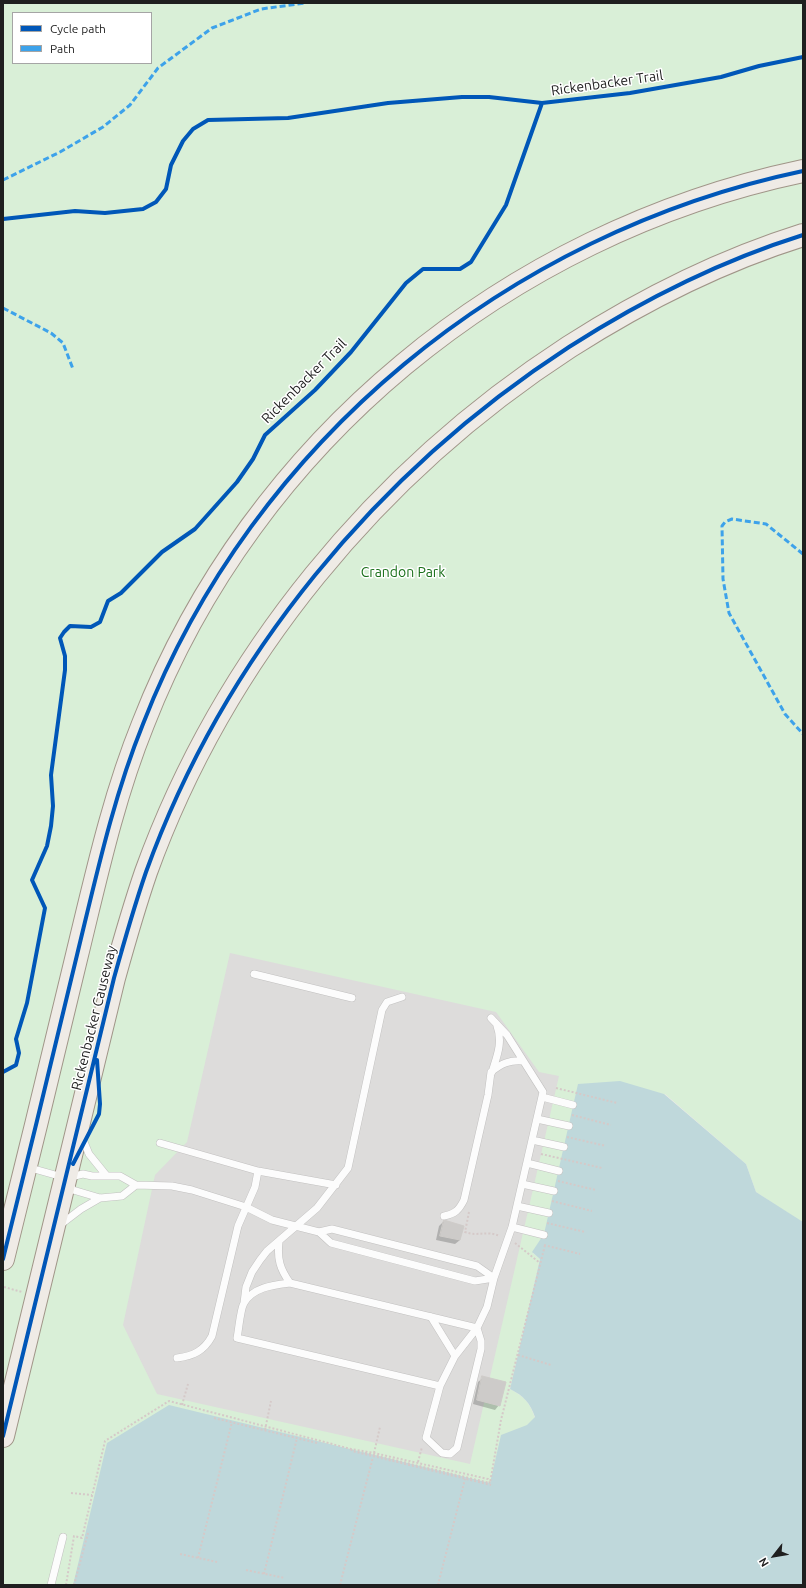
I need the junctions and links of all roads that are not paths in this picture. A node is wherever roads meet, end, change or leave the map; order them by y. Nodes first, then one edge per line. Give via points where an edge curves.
1 (803, 171) edge
2 (803, 235) edge
3 (254, 974) dead end
4 (402, 996) dead end
5 (352, 998) dead end
6 (523, 1062) junction
7 (492, 1072) junction
8 (542, 1097) junction
9 (573, 1105) dead end
10 (537, 1119) junction
11 (79, 1125) junction
12 (568, 1126) dead end
13 (532, 1140) junction
14 (160, 1143) dead end
15 (564, 1147) dead end
16 (527, 1163) junction
17 (26, 1166) junction
18 (258, 1171) junction
19 (559, 1171) dead end
20 (106, 1175) junction
21 (66, 1178) junction
22 (522, 1184) junction
23 (136, 1185) junction
24 (336, 1185) junction
25 (554, 1191) dead end
26 (100, 1198) junction
27 (517, 1206) junction
28 (246, 1207) junction
29 (549, 1213) dead end
30 (444, 1216) dead end
31 (296, 1225) junction
32 (512, 1227) junction
33 (54, 1228) junction
34 (319, 1232) junction
35 (544, 1235) dead end
36 (280, 1242) junction
37 (3, 1260) edge
38 (494, 1278) junction
39 (290, 1283) junction
40 (244, 1303) junction
41 (431, 1317) junction
42 (477, 1328) junction
43 (455, 1356) junction
44 (177, 1358) dead end
45 (440, 1386) junction
46 (3, 1436) edge
47 (63, 1537) dead end
48 (51, 1585) edge

1 - 17 main road via 728,190 638,222 573,252 496,296 427,344 372,391 324,439 267,506 227,562 182,640 157,690 129,760 94,884
2 - 11 main road, Rickenbacker Causeway via 683,283 611,321 542,365 472,417 437,447 375,506 328,559 272,632 246,672 208,737 167,821 147,870 123,947
3 - 5 lane
4 - 24 lane via 388,1002 382,1010 348,1168
6 - 7 lane via 513,1060
6 - 7 lane via 507,1035 491,1018 500,1034 500,1046
6 - 8 lane via 537,1080 543,1092
7 - 30 lane via 471,1170 460,1208 454,1214
8 - 9 lane
8 - 10 lane
10 - 12 lane
10 - 13 lane
11 - 20 lane via 89,1154
11 - 21 main road, Rickenbacker Causeway
13 - 15 lane
13 - 16 lane
14 - 18 lane
16 - 19 lane
16 - 22 lane
17 - 21 lane
17 - 37 main road
18 - 24 lane
18 - 28 lane
20 - 21 lane via 83,1174
20 - 23 lane via 120,1176
21 - 26 lane via 73,1190
21 - 33 main road, Rickenbacker Causeway
22 - 25 lane
22 - 27 lane
23 - 26 lane via 122,1196
23 - 28 lane via 172,1186
24 - 31 lane via 317,1208
26 - 33 lane via 80,1208
27 - 29 lane
27 - 32 lane
28 - 31 lane via 272,1220
28 - 44 lane via 238,1226 208,1345 190,1356
31 - 34 lane
31 - 36 lane
32 - 35 lane
32 - 38 lane
33 - 46 main road, Rickenbacker Causeway
34 - 38 lane via 332,1229 477,1266
34 - 38 lane via 331,1243 475,1281
36 - 39 lane via 278,1256 282,1271
36 - 40 lane via 267,1251 252,1272 246,1287
38 - 42 lane via 487,1307
39 - 40 lane via 268,1286 254,1293
39 - 41 lane
40 - 45 lane via 237,1338
41 - 42 lane
41 - 43 lane
42 - 43 lane
42 - 45 lane via 481,1349 457,1448 450,1454 442,1453 426,1438
43 - 45 lane
47 - 48 lane

